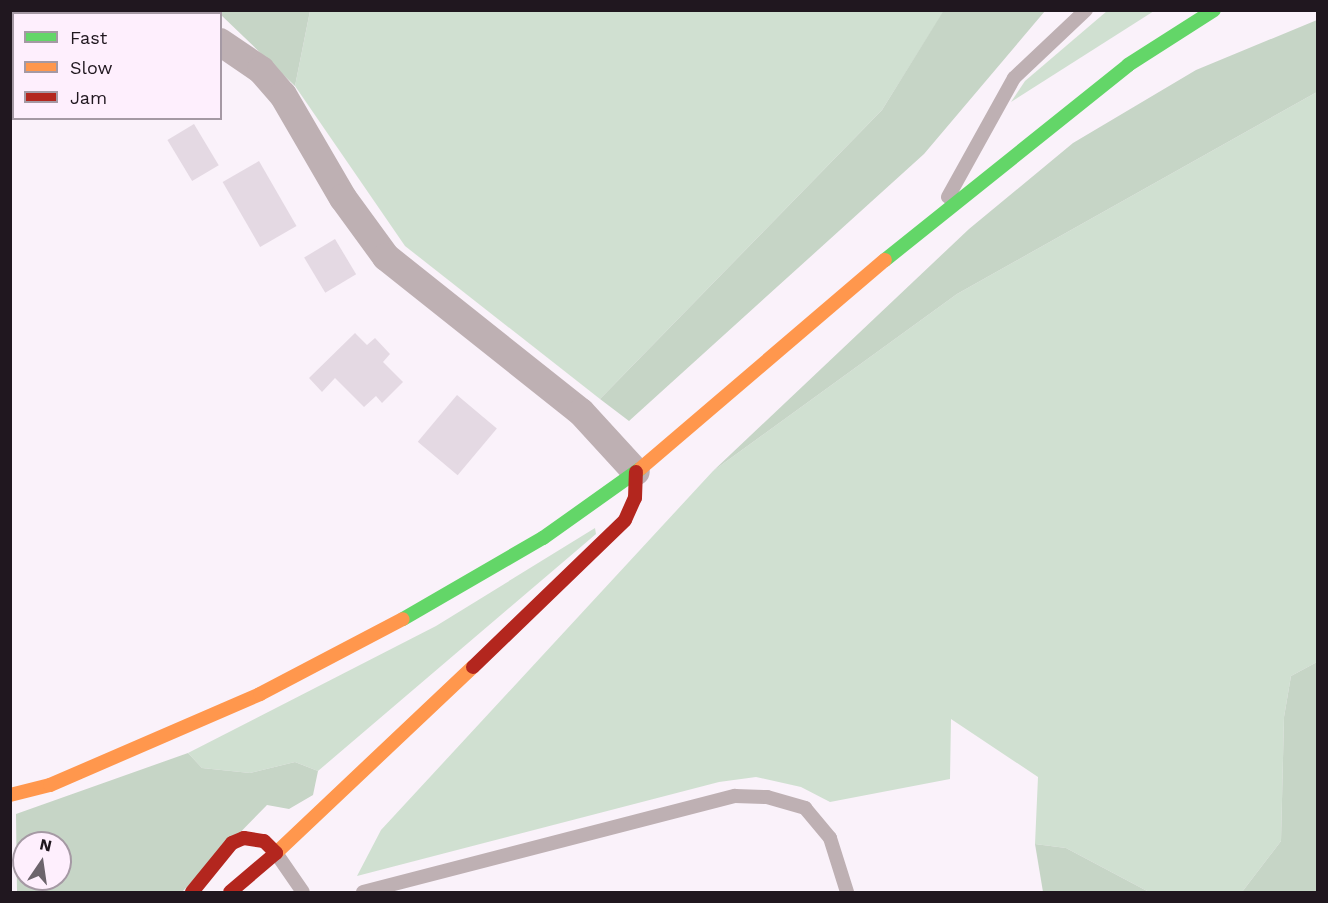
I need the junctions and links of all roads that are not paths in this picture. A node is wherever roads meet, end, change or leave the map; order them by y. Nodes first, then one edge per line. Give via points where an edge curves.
1 (1086, 10) edge
2 (1214, 10) edge
3 (222, 43) edge
4 (935, 220) junction
5 (636, 472) junction
6 (10, 795) edge
7 (276, 853) junction
8 (192, 892) edge
9 (230, 892) edge
10 (303, 892) edge
11 (363, 892) edge
12 (847, 892) edge

1 - 4 lane via 1014,78
2 - 4 main road via 1128,64
3 - 5 street via 261,70 283,95 343,198 386,256 581,412
4 - 5 main road
5 - 6 main road via 543,538 345,652 161,740 50,785
5 - 7 main road via 635,498 626,520 600,548
7 - 8 main road via 256,838 232,843
7 - 9 main road
7 - 10 lane
11 - 12 lane via 735,796 767,797 805,808 830,838

